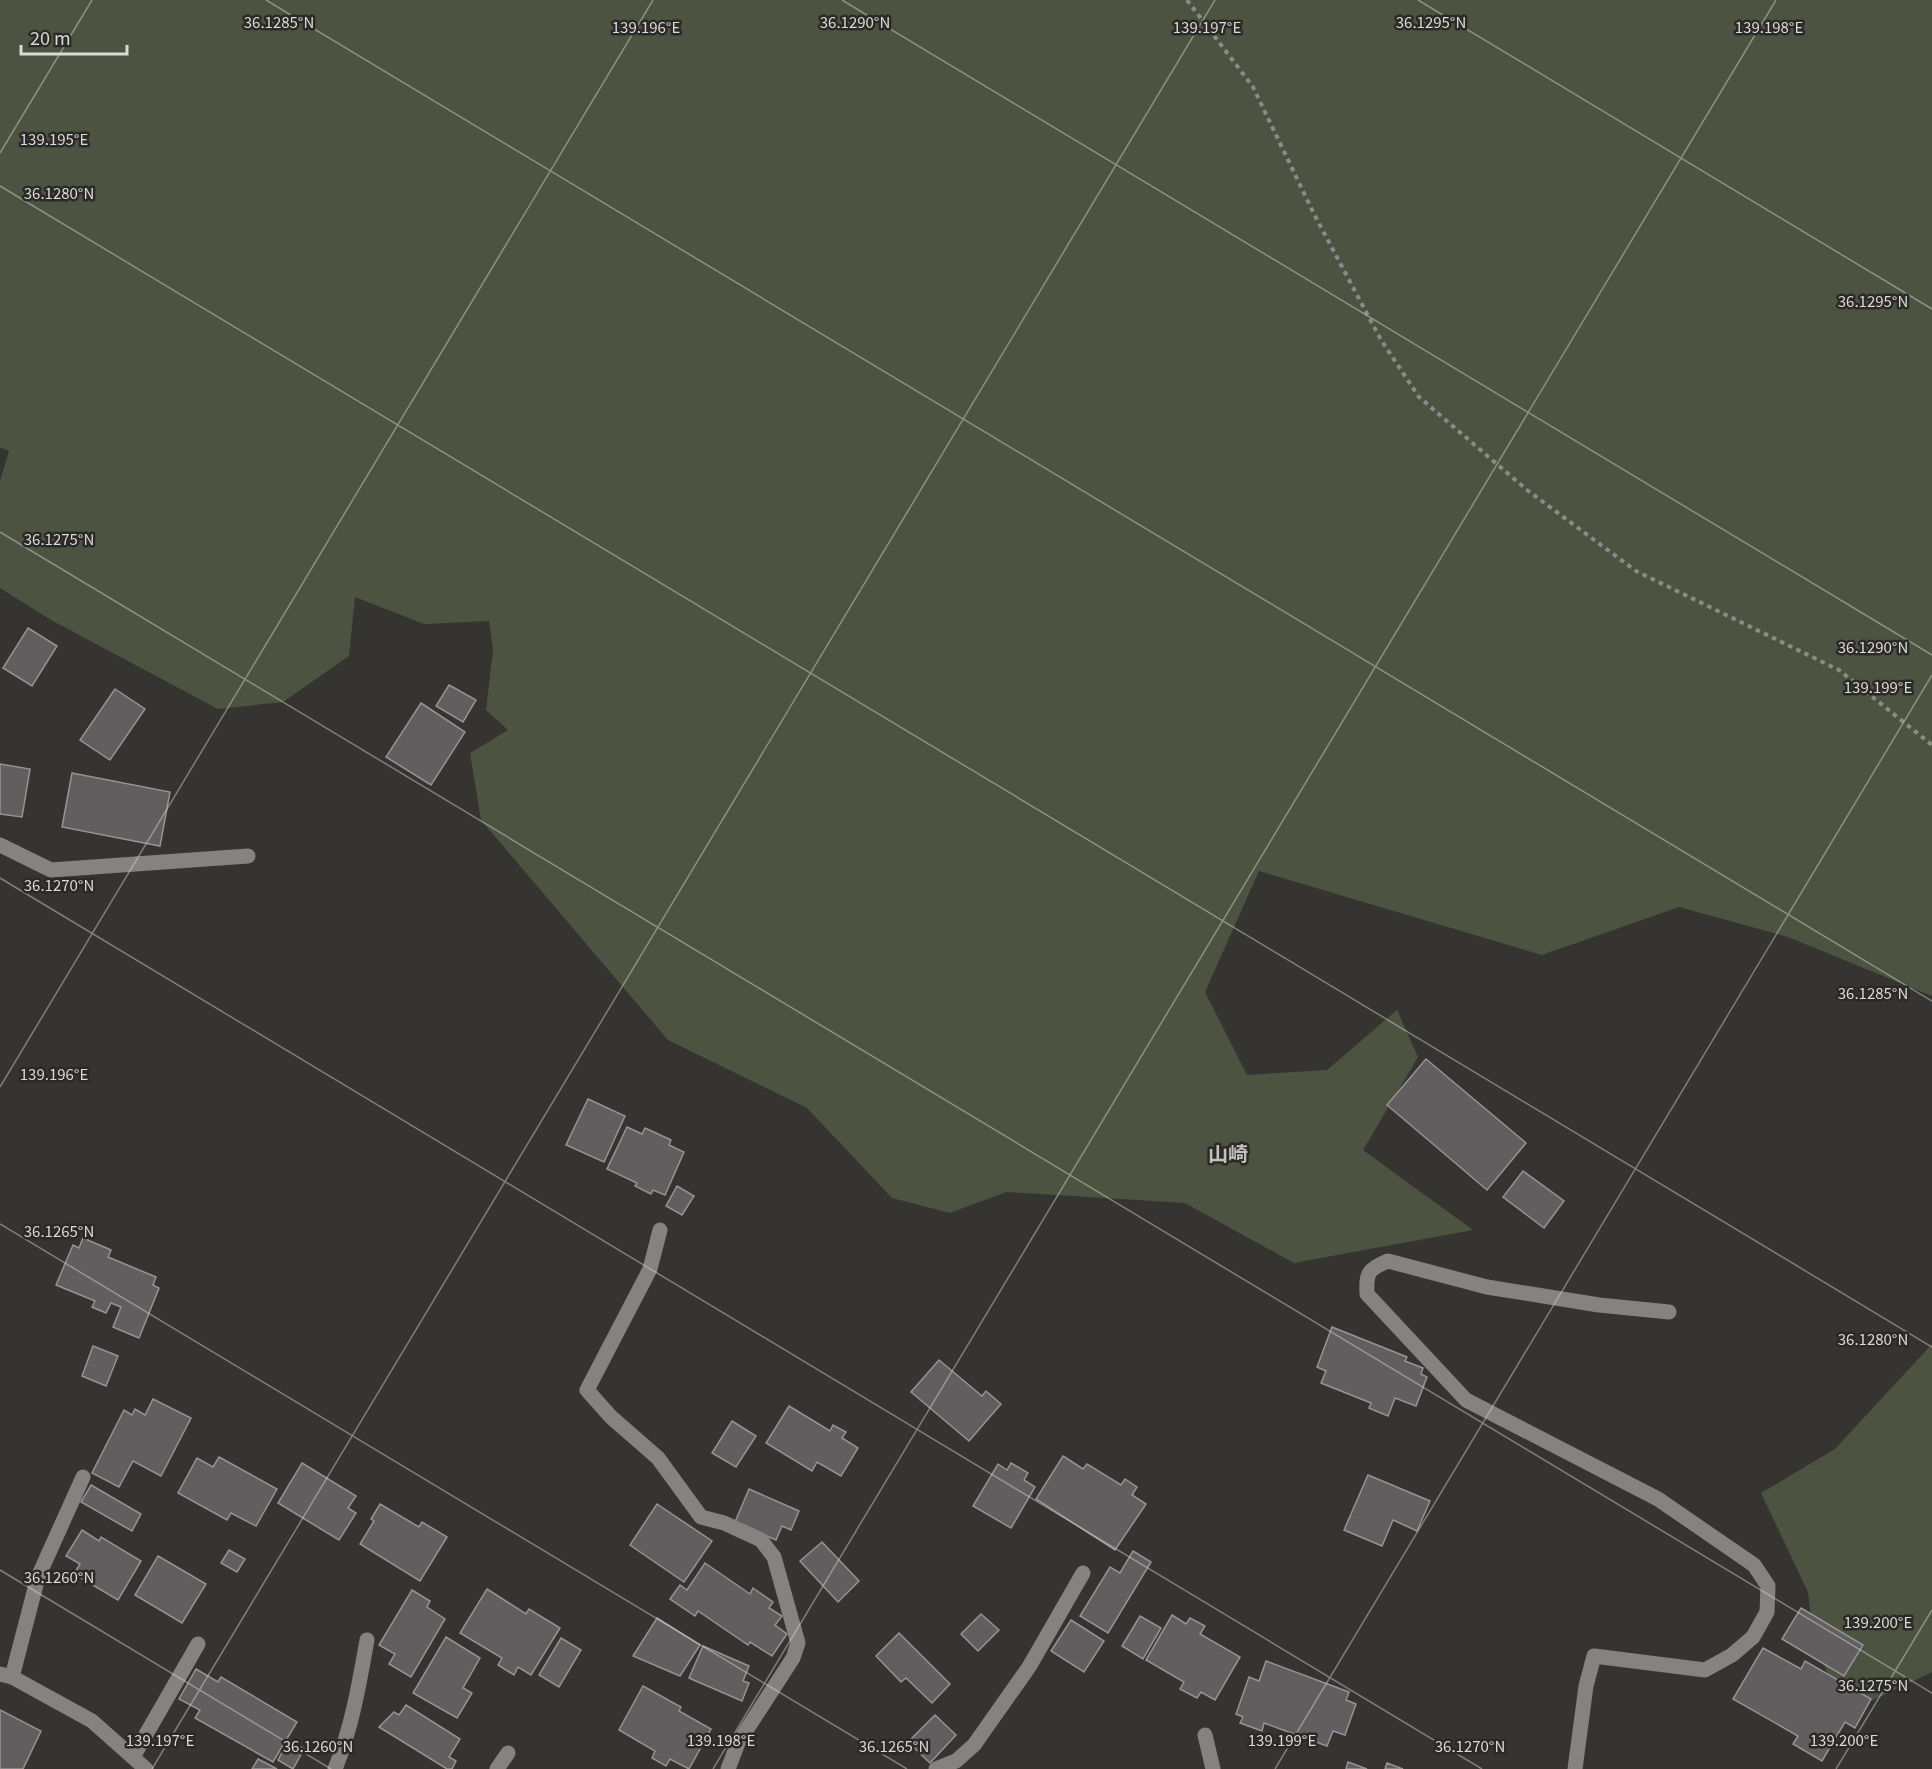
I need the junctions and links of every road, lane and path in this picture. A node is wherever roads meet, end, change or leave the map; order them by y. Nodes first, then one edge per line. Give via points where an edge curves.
1 (1186, 0) edge
2 (1932, 745) edge
3 (0, 845) edge
4 (248, 856) dead end
5 (660, 1230) dead end
6 (1669, 1312) dead end
7 (83, 1477) dead end
8 (1083, 1572) dead end
9 (367, 1640) dead end
10 (198, 1644) dead end
11 (6, 1676) edge
12 (1205, 1734) dead end
13 (507, 1753) dead end
14 (142, 1766) edge
15 (335, 1769) edge
16 (497, 1769) edge
17 (728, 1769) edge
18 (936, 1769) edge
19 (1213, 1769) edge
20 (1575, 1769) edge

1 - 2 path via 1253,87 1381,340 1419,397 1527,490 1636,571 1839,670
3 - 4 street via 51,870
5 - 17 street via 650,1269 587,1390 658,1458 701,1517 761,1540 774,1557 798,1643 793,1658 738,1743
6 - 20 street via 1487,1287 1388,1261 1372,1268 1366,1279 1366,1294 1466,1400 1658,1499 1754,1565 1768,1586 1767,1611 1753,1637 1705,1670 1594,1656
7 - 11 street via 38,1577
8 - 18 street via 1029,1666 974,1745 956,1761
9 - 15 street via 354,1712
10 - 14 street
11 - 14 street via 92,1721
12 - 19 street
13 - 16 street

